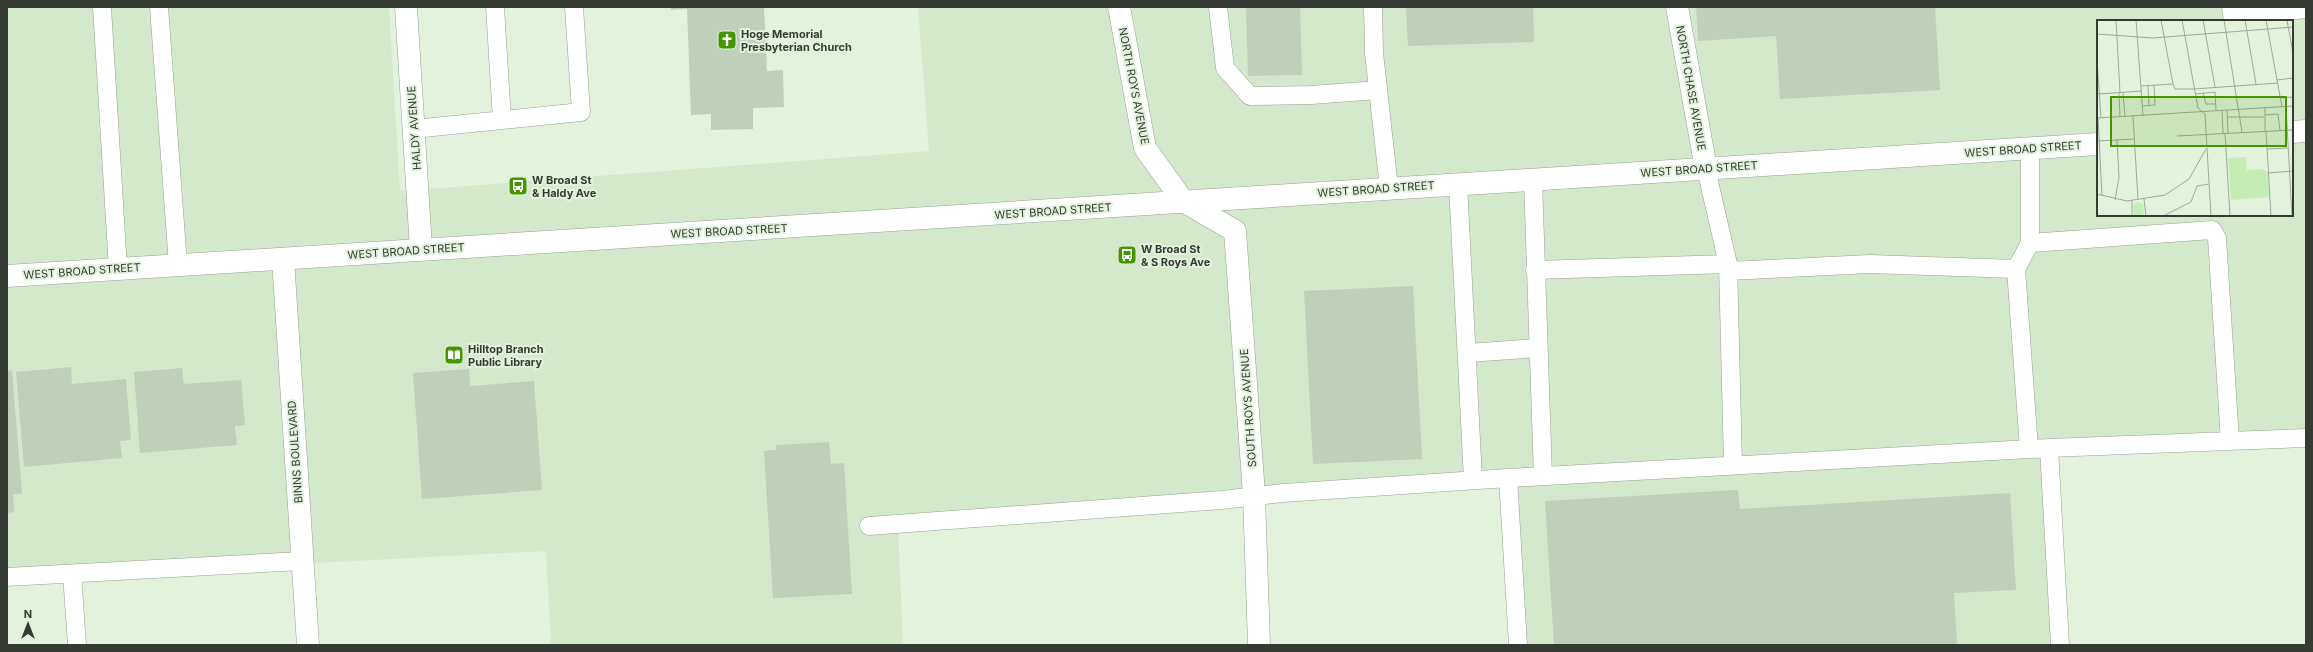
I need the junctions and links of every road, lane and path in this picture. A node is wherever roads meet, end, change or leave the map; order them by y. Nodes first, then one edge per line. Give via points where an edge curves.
1 (102, 7) edge
2 (159, 7) edge
3 (406, 7) edge
4 (495, 7) edge
5 (574, 7) edge
6 (1119, 7) edge
7 (1218, 7) edge
8 (1373, 7) edge
9 (1677, 7) edge
10 (2306, 9) edge
11 (2234, 15) edge
12 (1378, 90) junction
13 (502, 120) junction
14 (414, 129) junction
15 (2306, 131) edge
16 (2293, 132) edge
17 (2097, 144) edge
18 (2030, 148) junction
19 (1706, 169) junction
20 (1533, 180) junction
21 (1458, 184) junction
22 (1389, 188) junction
23 (1183, 202) junction
24 (2030, 243) junction
25 (421, 249) junction
26 (283, 259) junction
27 (178, 265) junction
28 (1728, 267) junction
29 (118, 269) junction
30 (2016, 269) junction
31 (1535, 270) junction
32 (7, 276) edge
33 (1538, 348) junction
34 (1468, 352) junction
35 (2306, 438) edge
36 (2230, 441) junction
37 (2049, 448) junction
38 (2029, 449) junction
39 (1733, 466) junction
40 (1543, 476) junction
41 (1508, 478) junction
42 (1473, 480) junction
43 (1254, 496) junction
44 (869, 526) dead end
45 (302, 561) junction
46 (72, 574) junction
47 (7, 577) edge
48 (77, 645) edge
49 (308, 645) edge
50 (1259, 645) edge
51 (1518, 645) edge
52 (2060, 645) edge

1 - 29 lane
2 - 27 lane
3 - 14 main road, HALDY AVENUE
4 - 13 lane
5 - 13 lane via 581,112
6 - 23 main road, NORTH ROYS AVENUE via 1145,148
7 - 12 lane via 1225,68 1250,96
8 - 12 lane
9 - 19 main road, NORTH CHASE AVENUE
10 - 11 lane
12 - 22 lane
13 - 14 lane
14 - 25 main road, HALDY AVENUE
15 - 16 main road
17 - 18 main road, WEST BROAD STREET
18 - 19 main road, WEST BROAD STREET
18 - 24 lane
19 - 20 main road, WEST BROAD STREET
19 - 28 lane
20 - 21 main road, WEST BROAD STREET
20 - 31 lane
21 - 22 main road, WEST BROAD STREET
21 - 34 lane
22 - 23 main road, WEST BROAD STREET
23 - 25 main road, WEST BROAD STREET via 1021,214
23 - 43 main road, SOUTH ROYS AVENUE via 1235,232
24 - 30 lane
24 - 36 lane via 2212,230 2217,238
25 - 26 main road, WEST BROAD STREET
26 - 27 main road, WEST BROAD STREET
26 - 45 main road, BINNS BOULEVARD
27 - 29 main road, WEST BROAD STREET
28 - 30 lane via 1870,264
28 - 31 lane
28 - 39 lane
29 - 32 main road, WEST BROAD STREET
30 - 38 lane
31 - 33 lane
33 - 34 lane
33 - 40 lane
34 - 42 lane
35 - 36 lane
36 - 37 lane
37 - 38 lane
37 - 52 lane
38 - 39 lane
39 - 40 lane
40 - 41 lane
41 - 42 lane
41 - 51 lane
42 - 43 lane
43 - 44 lane
43 - 50 main road, SOUTH ROYS AVENUE
45 - 46 lane
45 - 49 main road, BINNS BOULEVARD
46 - 47 lane
46 - 48 lane

